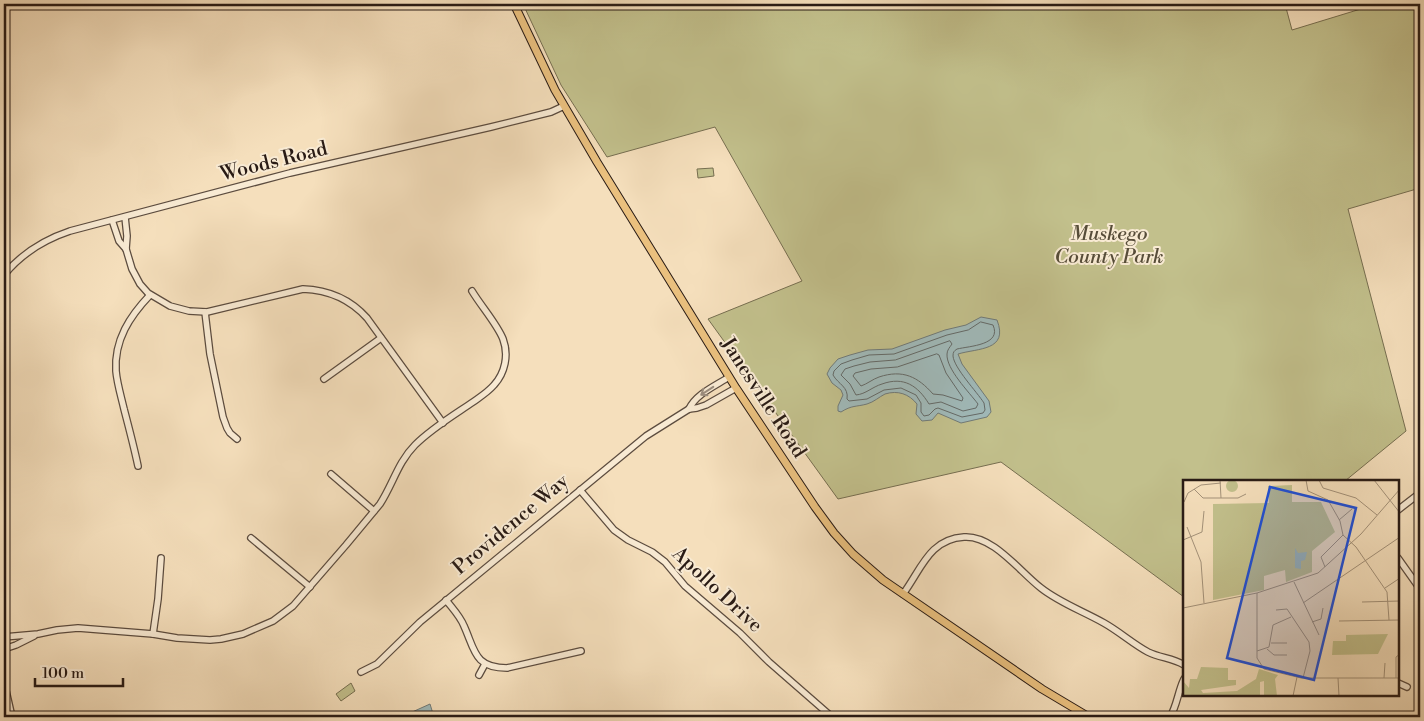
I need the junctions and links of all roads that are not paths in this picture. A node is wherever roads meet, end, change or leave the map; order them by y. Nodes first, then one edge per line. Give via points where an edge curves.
1 (514, 4) edge
2 (564, 106) junction
3 (125, 217) junction
4 (112, 220) junction
5 (126, 249) junction
6 (4, 275) edge
7 (472, 291) dead end
8 (150, 295) junction
9 (205, 312) junction
10 (381, 338) junction
11 (729, 377) junction
12 (324, 379) dead end
13 (736, 388) junction
14 (689, 409) junction
15 (443, 423) junction
16 (237, 439) dead end
17 (138, 466) dead end
18 (331, 474) dead end
19 (580, 490) junction
20 (1420, 493) edge
21 (1399, 509) edge
22 (374, 511) junction
23 (251, 538) dead end
24 (161, 558) dead end
25 (1399, 559) edge
26 (310, 587) junction
27 (1420, 589) edge
28 (903, 594) junction
29 (446, 600) junction
30 (38, 634) junction
31 (153, 634) junction
32 (4, 637) edge
33 (4, 649) edge
34 (581, 651) dead end
35 (485, 664) junction
36 (1183, 665) edge
37 (361, 672) dead end
38 (479, 675) dead end
39 (1183, 681) edge
40 (4, 682) edge
41 (1399, 683) edge
42 (1407, 687) dead end
43 (12, 717) edge
44 (832, 717) edge
45 (1089, 717) edge
46 (1170, 717) edge

1 - 2 main road, Janesville Road
2 - 3 street, Woods Road via 551,112 290,173
2 - 11 main road, Janesville Road
3 - 4 street, Woods Road
3 - 5 street
4 - 5 street
4 - 6 street, Woods Road via 46,241 19,258
5 - 8 street via 135,276
7 - 15 street via 504,340 505,366 494,385
8 - 9 street via 170,306
8 - 17 street via 128,322 116,361 117,378
9 - 10 street via 296,290 316,290 338,296 354,306
9 - 16 street via 223,417 230,433
10 - 12 street
10 - 15 street
11 - 13 main road, Janesville Road
11 -> 14 street, Providence Way via 698,397
13 - 14 street, Providence Way via 706,405
13 - 28 main road, Janesville Road via 834,533 870,570
14 - 19 street, Providence Way via 646,436
15 - 22 street via 407,454
18 - 22 street
19 - 29 street, Providence Way
19 - 44 street, Apollo Drive via 614,530 665,562 684,586
20 - 21 street
22 - 26 street
23 - 26 street
24 - 31 street
25 - 27 street
26 - 31 street via 273,622 243,634 210,640
28 - 36 street via 936,546 965,537 984,540 1057,599 1105,623 1150,653
28 - 45 main road, Janesville Road via 1042,689
29 - 35 street via 461,619 474,652
29 - 37 street, Providence Way via 377,664
30 - 31 street via 78,628
30 - 32 street
30 - 33 street
34 - 35 street via 506,668
35 - 38 street
39 - 46 street
40 - 43 street
41 - 42 street

